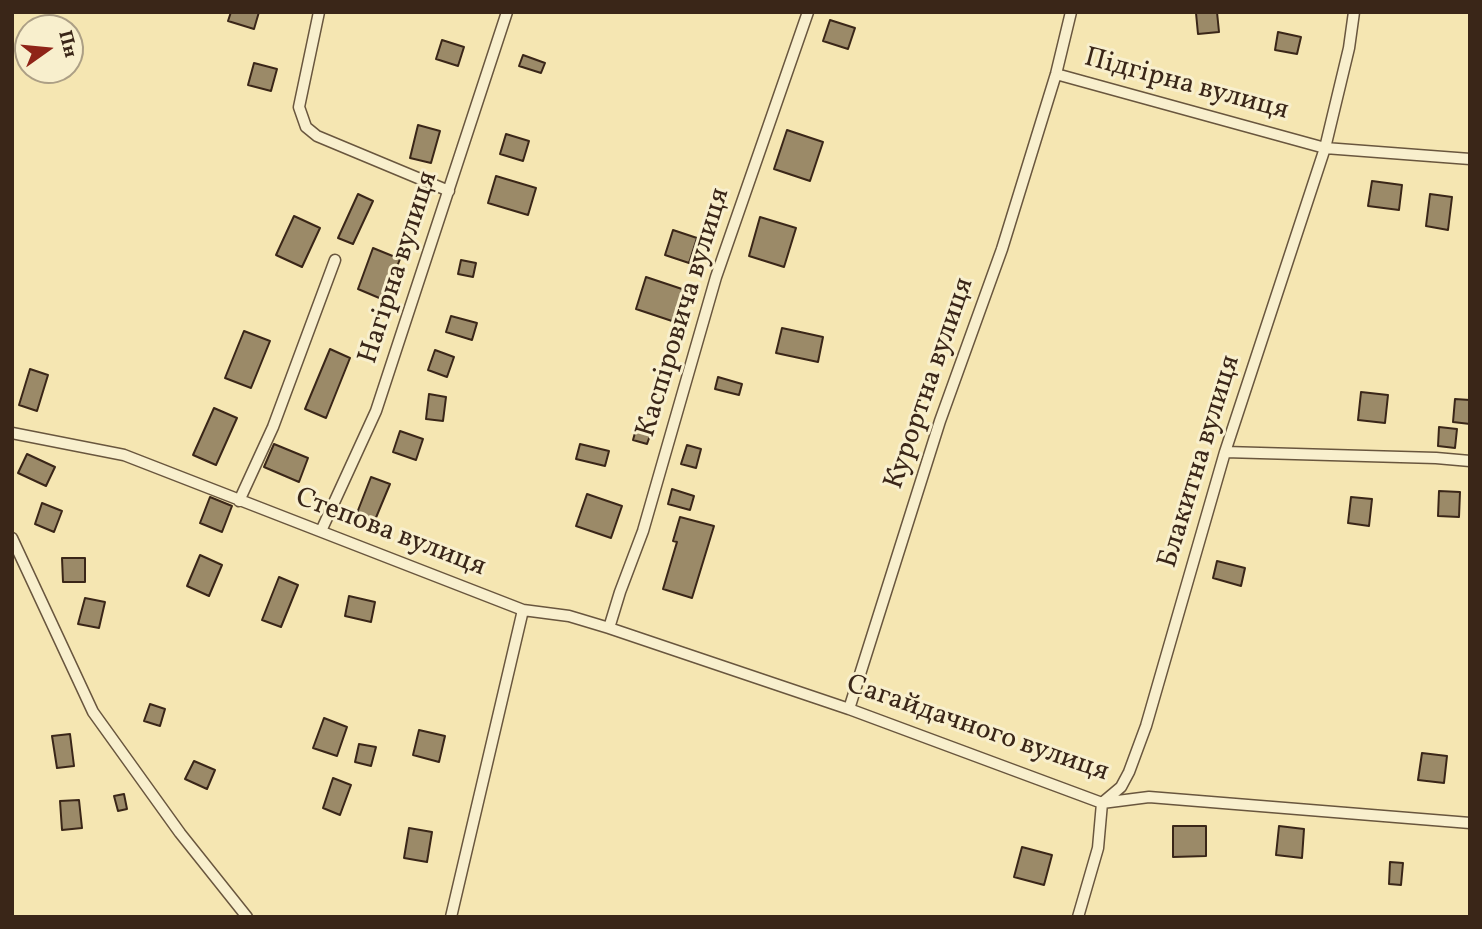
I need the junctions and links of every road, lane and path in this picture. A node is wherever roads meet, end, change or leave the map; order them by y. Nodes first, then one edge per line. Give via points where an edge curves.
1 (319, 12) edge
2 (507, 12) edge
3 (808, 12) edge
4 (1071, 12) edge
5 (1354, 12) edge
6 (1056, 74) junction
7 (1325, 148) junction
8 (1470, 159) edge
9 (449, 191) junction
10 (335, 260) dead end
11 (12, 433) edge
12 (1225, 452) junction
13 (1470, 461) edge
14 (239, 501) junction
15 (321, 531) junction
16 (12, 538) edge
17 (523, 610) junction
18 (609, 628) junction
19 (849, 709) junction
20 (1102, 803) junction
21 (1470, 823) edge
22 (247, 917) edge
23 (451, 917) edge
24 (1079, 917) edge

1 - 9 street via 299,107 306,127 317,136
2 - 9 street, Нагірна вулиця
3 - 18 street, Каспіровича вулиця via 716,277 646,520
4 - 6 street, Підгірна вулиця
5 - 7 street, Блакитна вулиця
6 - 7 street, Підгірна вулиця
6 - 19 street, Курортна вулиця via 1003,249 940,421
7 - 8 street, Підгірна вулиця
7 - 12 street, Блакитна вулиця
9 - 15 street, Нагірна вулиця via 376,411
10 - 14 street via 273,427
11 - 14 street, Степова вулиця via 124,455
12 - 13 street
12 - 20 street, Блакитна вулиця via 1146,726 1121,787
14 - 15 street, Степова вулиця
15 - 17 street, Степова вулиця
16 - 22 street via 93,712
17 - 18 street, Сагайдачного вулиця via 569,616
17 - 23 street
18 - 19 street, Сагайдачного вулиця
19 - 20 street, Сагайдачного вулиця
20 - 21 street, Сагайдачного вулиця via 1149,797
20 - 24 street via 1098,848

